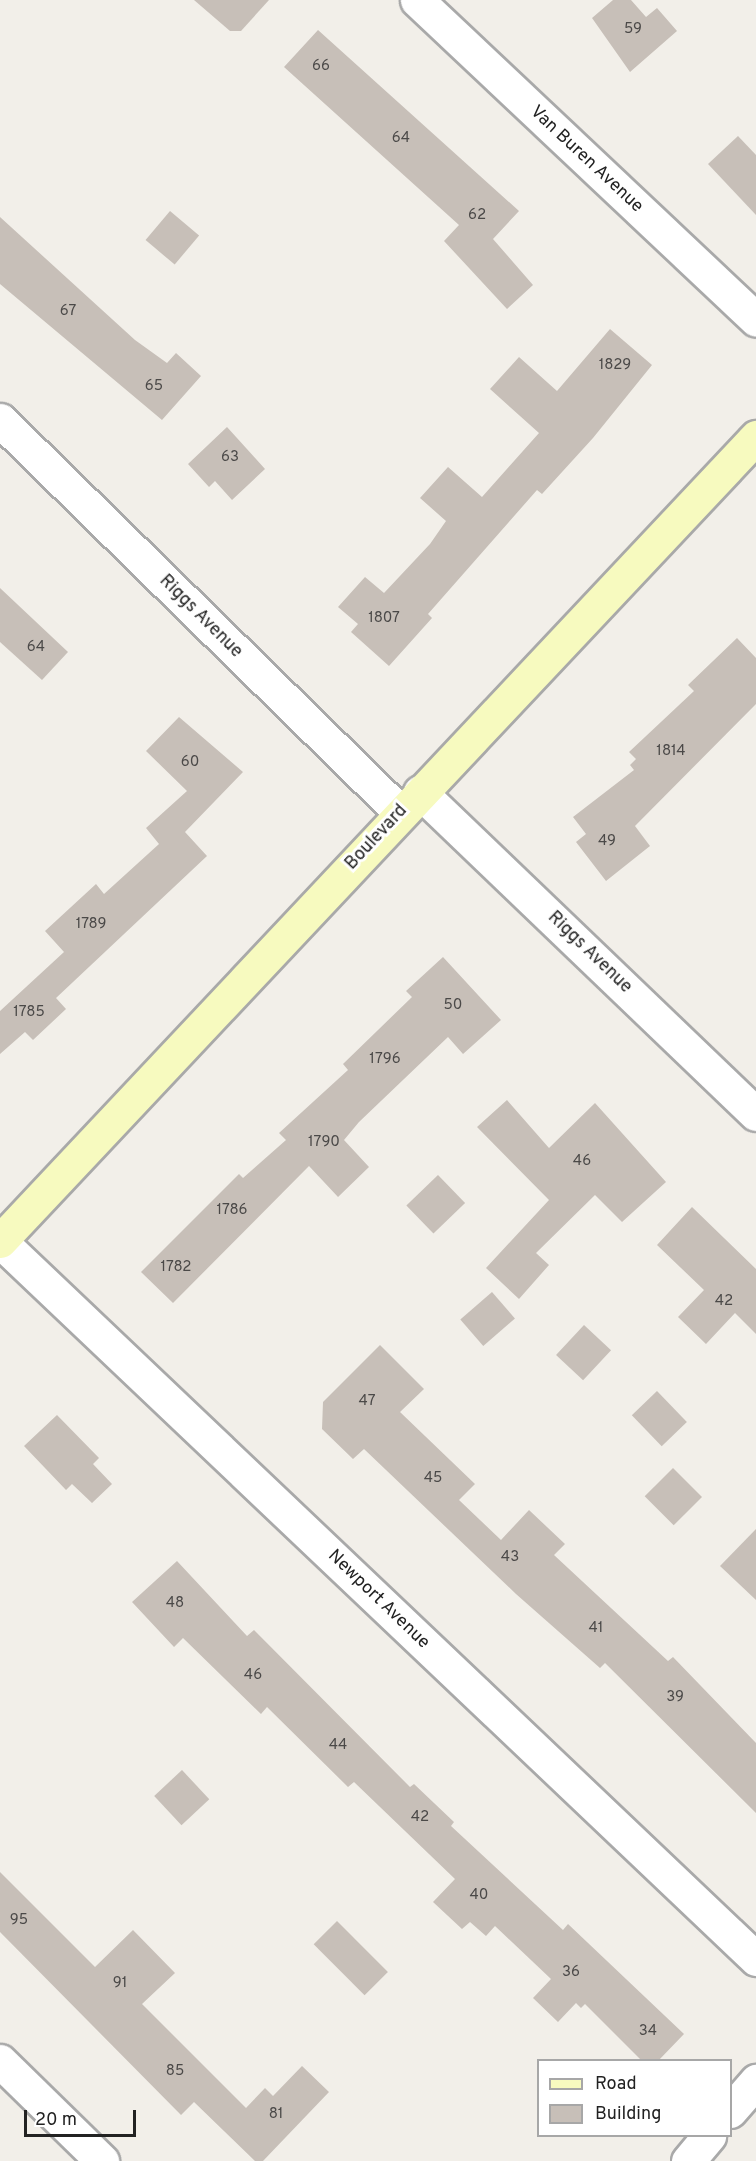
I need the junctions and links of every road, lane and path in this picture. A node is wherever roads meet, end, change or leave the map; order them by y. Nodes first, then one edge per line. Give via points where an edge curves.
1 (417, 0) edge
2 (756, 320) edge
3 (0, 420) edge
4 (756, 437) edge
5 (411, 803) junction
6 (756, 1114) edge
7 (0, 1241) edge
8 (749, 1953) edge
9 (0, 2061) edge
10 (756, 2081) edge
11 (732, 2109) edge
12 (709, 2137) edge
13 (102, 2161) edge
14 (688, 2161) edge

1 - 2 street, Van Buren Avenue
3 - 5 street, Riggs Avenue
4 - 5 main road, Boulevard
5 - 6 street, Riggs Avenue
5 - 7 main road, Boulevard
7 - 8 street, Newport Avenue
9 - 13 street
10 - 11 street
12 - 14 street

